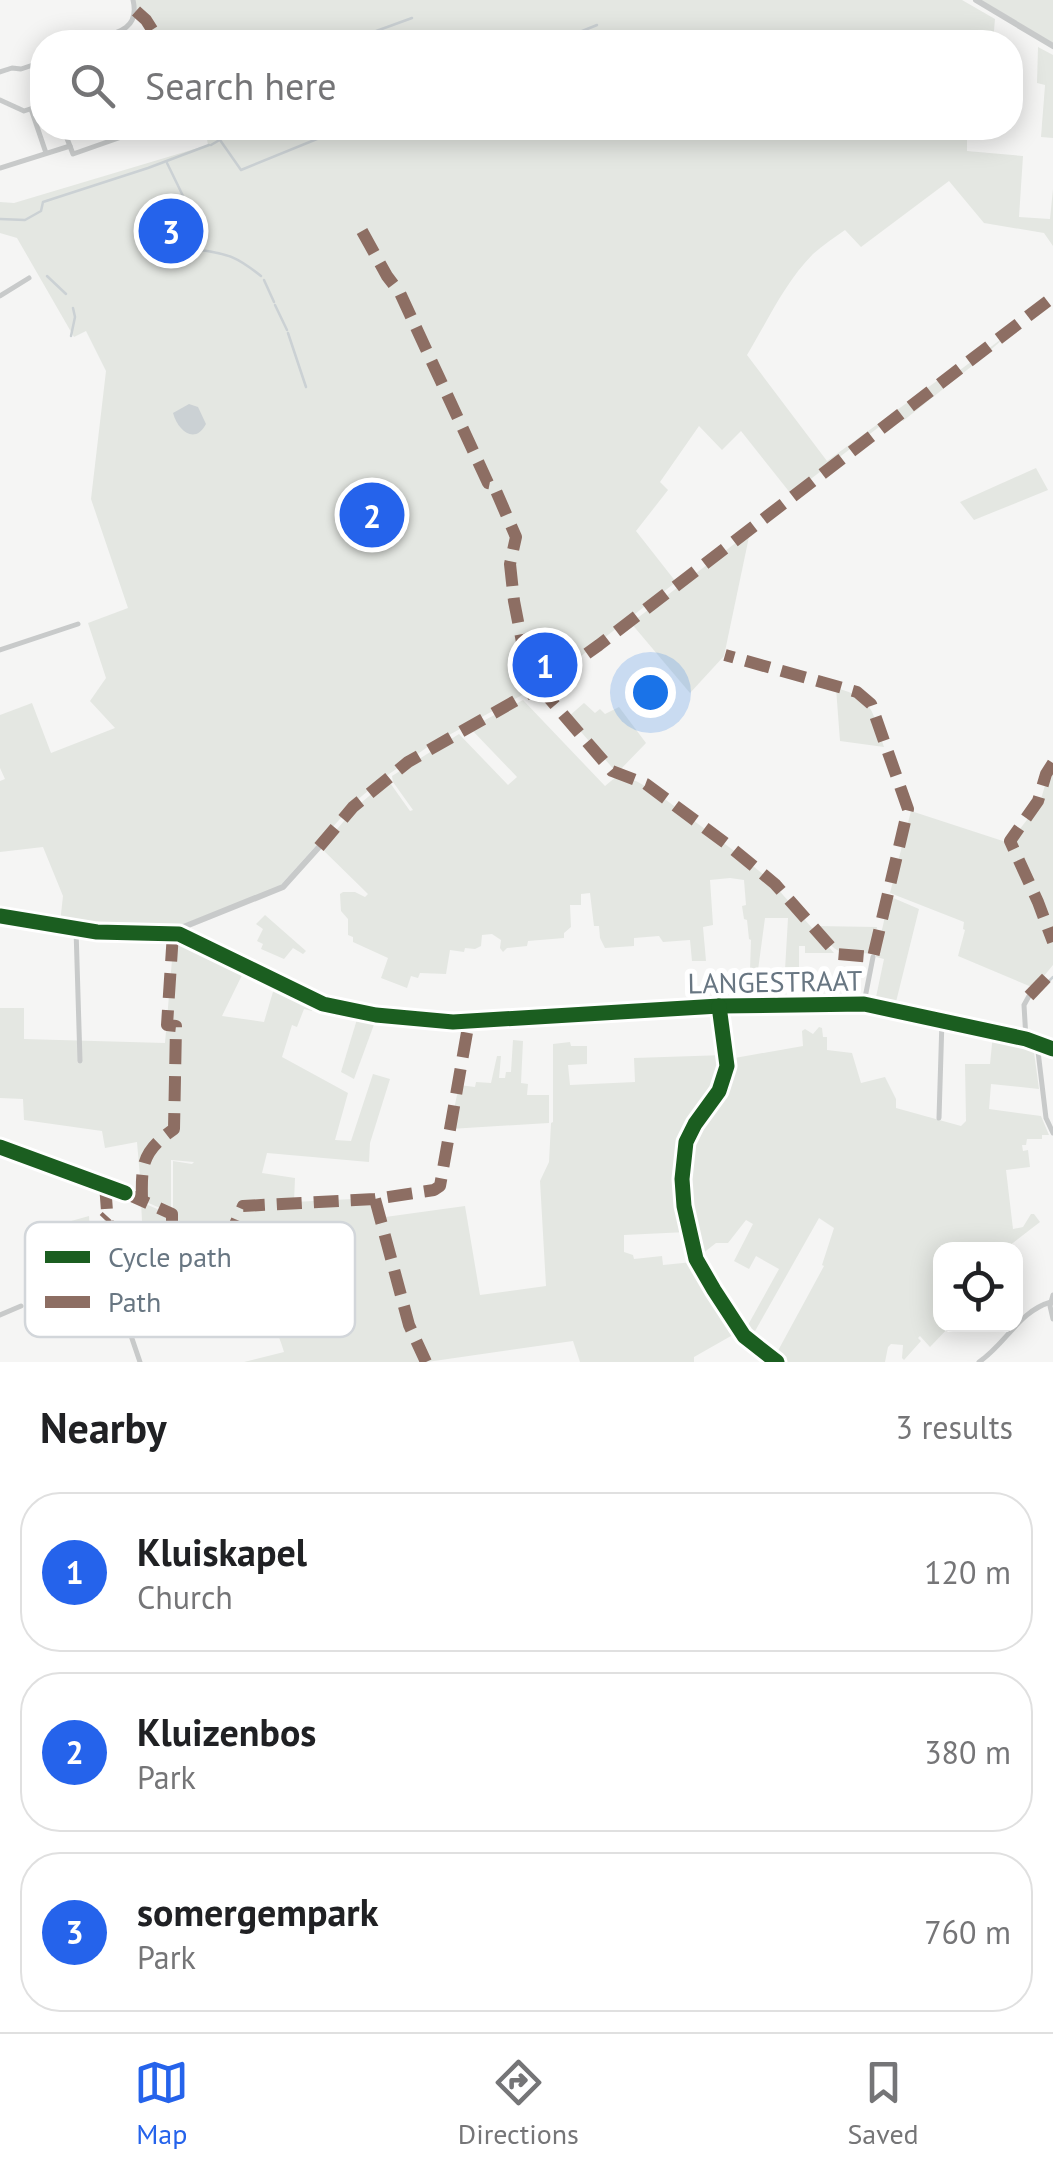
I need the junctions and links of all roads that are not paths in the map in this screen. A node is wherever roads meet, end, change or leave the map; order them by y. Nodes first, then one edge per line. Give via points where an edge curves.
1 (133, 0) edge
2 (976, 0) edge
3 (120, 30) edge
4 (1053, 46) edge
5 (30, 67) edge
6 (0, 72) edge
7 (0, 100) edge
8 (30, 109) edge
9 (41, 140) edge
10 (68, 140) edge
11 (110, 140) edge
12 (70, 146) junction
13 (46, 154) junction
14 (0, 168) edge
15 (30, 278) dead end
16 (0, 296) edge
17 (78, 624) dead end
18 (0, 650) edge
19 (319, 847) dead end
20 (0, 916) edge
21 (76, 929) junction
22 (179, 934) junction
23 (873, 957) dead end
24 (1029, 996) dead end
25 (864, 1004) junction
26 (719, 1006) junction
27 (942, 1020) junction
28 (1026, 1039) junction
29 (1038, 1043) junction
30 (1053, 1049) edge
31 (80, 1062) dead end
32 (939, 1118) dead end
33 (1053, 1133) edge
34 (0, 1147) edge
35 (125, 1193) dead end
36 (1052, 1298) edge
37 (21, 1306) dead end
38 (0, 1315) edge
39 (1053, 1319) edge
40 (131, 1337) edge
41 (140, 1362) edge
42 (778, 1362) edge
43 (979, 1362) edge

1 - 3 street via 134,21
2 - 4 street
5 - 6 street
7 - 8 street
9 - 13 street
10 - 12 street
11 - 12 street via 73,154
12 - 13 street
13 - 14 street
15 - 16 street
17 - 18 street
19 - 22 street via 283,887
20 - 21 street
21 - 22 street
21 - 31 street
22 - 26 street, LANGESTRAAT via 348,1011 454,1022
23 - 25 street
24 - 28 street
25 - 26 street, LANGESTRAAT
25 - 27 street, LANGESTRAAT
26 - 42 street via 727,1066 686,1142 684,1206 696,1259 714,1290 744,1336
27 - 28 street, LANGESTRAAT
27 - 32 street
28 - 29 street, LANGESTRAAT
29 - 30 street, LANGESTRAAT
29 - 33 street
34 - 35 street
36 - 39 street
36 - 43 street
37 - 38 street
40 - 41 street

